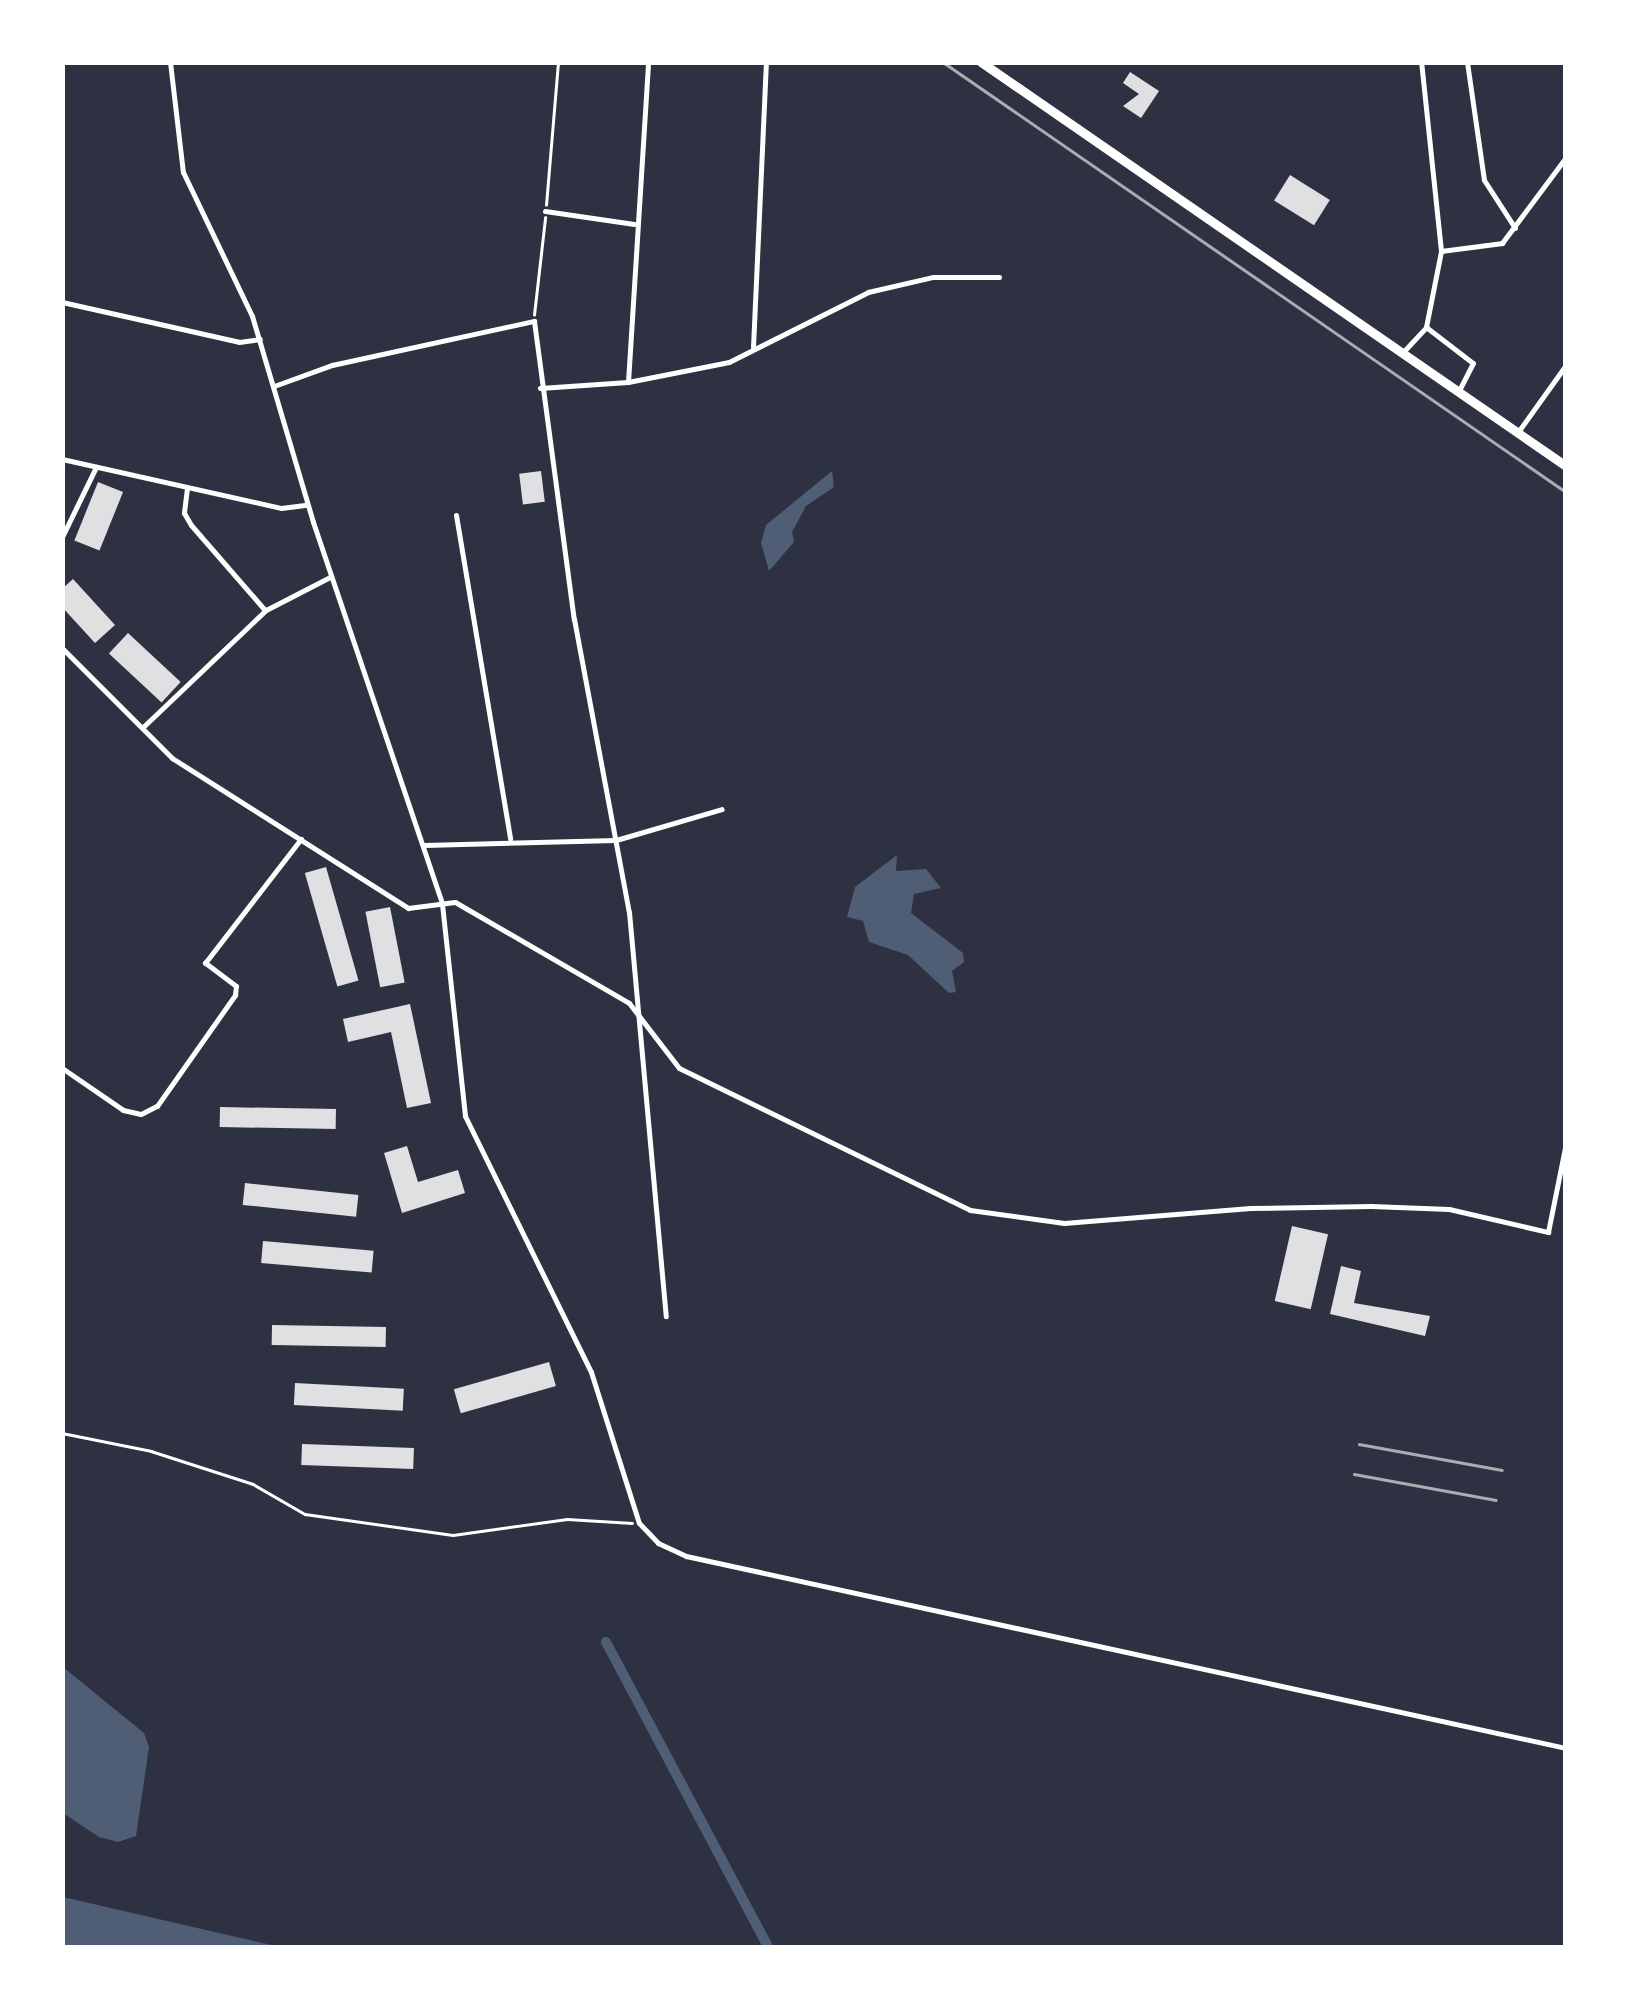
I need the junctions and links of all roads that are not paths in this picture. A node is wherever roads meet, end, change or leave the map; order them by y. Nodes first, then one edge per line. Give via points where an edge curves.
1 (170, 62) edge
2 (648, 62) edge
3 (766, 62) edge
4 (981, 62) edge
5 (1421, 62) edge
6 (1467, 62) edge
7 (1566, 156) edge
8 (545, 212) road end
9 (634, 224) junction
10 (1515, 228) junction
11 (1441, 252) junction
12 (999, 277) dead end
13 (62, 302) edge
14 (1426, 327) junction
15 (260, 339) junction
16 (753, 347) junction
17 (1404, 350) junction
18 (1566, 365) edge
19 (628, 382) junction
20 (274, 386) junction
21 (540, 388) junction
22 (1459, 390) junction
23 (1518, 432) junction
24 (62, 459) edge
25 (1566, 466) edge
26 (96, 467) junction
27 (188, 488) junction
28 (307, 505) junction
29 (456, 515) dead end
30 (62, 537) edge
31 (331, 576) junction
32 (266, 610) junction
33 (62, 648) edge
34 (142, 728) junction
35 (722, 809) dead end
36 (302, 838) junction
37 (510, 839) junction
38 (616, 840) junction
39 (424, 844) junction
40 (442, 904) junction
41 (640, 1012) junction
42 (62, 1068) edge
43 (1565, 1148) edge
44 (666, 1316) dead end
45 (1566, 1748) edge

1 - 15 street via 183,172
2 - 9 street
3 - 16 street
4 - 17 main road
5 - 11 street
6 - 10 street via 1484,180
7 - 10 street
8 - 9 street
9 - 19 street
10 - 11 street via 1498,245
11 - 14 street
12 - 16 street via 900,283
13 - 15 street via 240,342
14 - 17 street
14 - 22 street via 1473,363
15 - 20 street
16 - 19 street via 729,362
17 - 22 main road
18 - 23 street
19 - 21 street
20 - 21 street via 332,365 534,321
20 - 28 street
21 - 38 street
22 - 23 main road
23 - 25 main road
24 - 26 street
26 - 27 street
26 - 30 street
27 - 28 street via 281,508
27 - 32 street via 184,512 191,525
28 - 31 street
29 - 37 street
31 - 32 street
31 - 39 street
32 - 34 street
33 - 34 street
34 - 36 street via 172,758
35 - 38 street
36 - 40 street via 408,908
36 - 42 street via 205,963 236,986 235,995 157,1106 141,1114 123,1110
37 - 38 street
37 - 39 street
38 - 41 street
39 - 40 street
40 - 41 street via 455,902
40 - 45 street via 465,1116 580,1346 639,1523 658,1543 686,1556
41 - 43 street via 662,1054 679,1068 919,1188 999,1216 1064,1224 1250,1208 1371,1206 1448,1210 1548,1232
41 - 44 street

